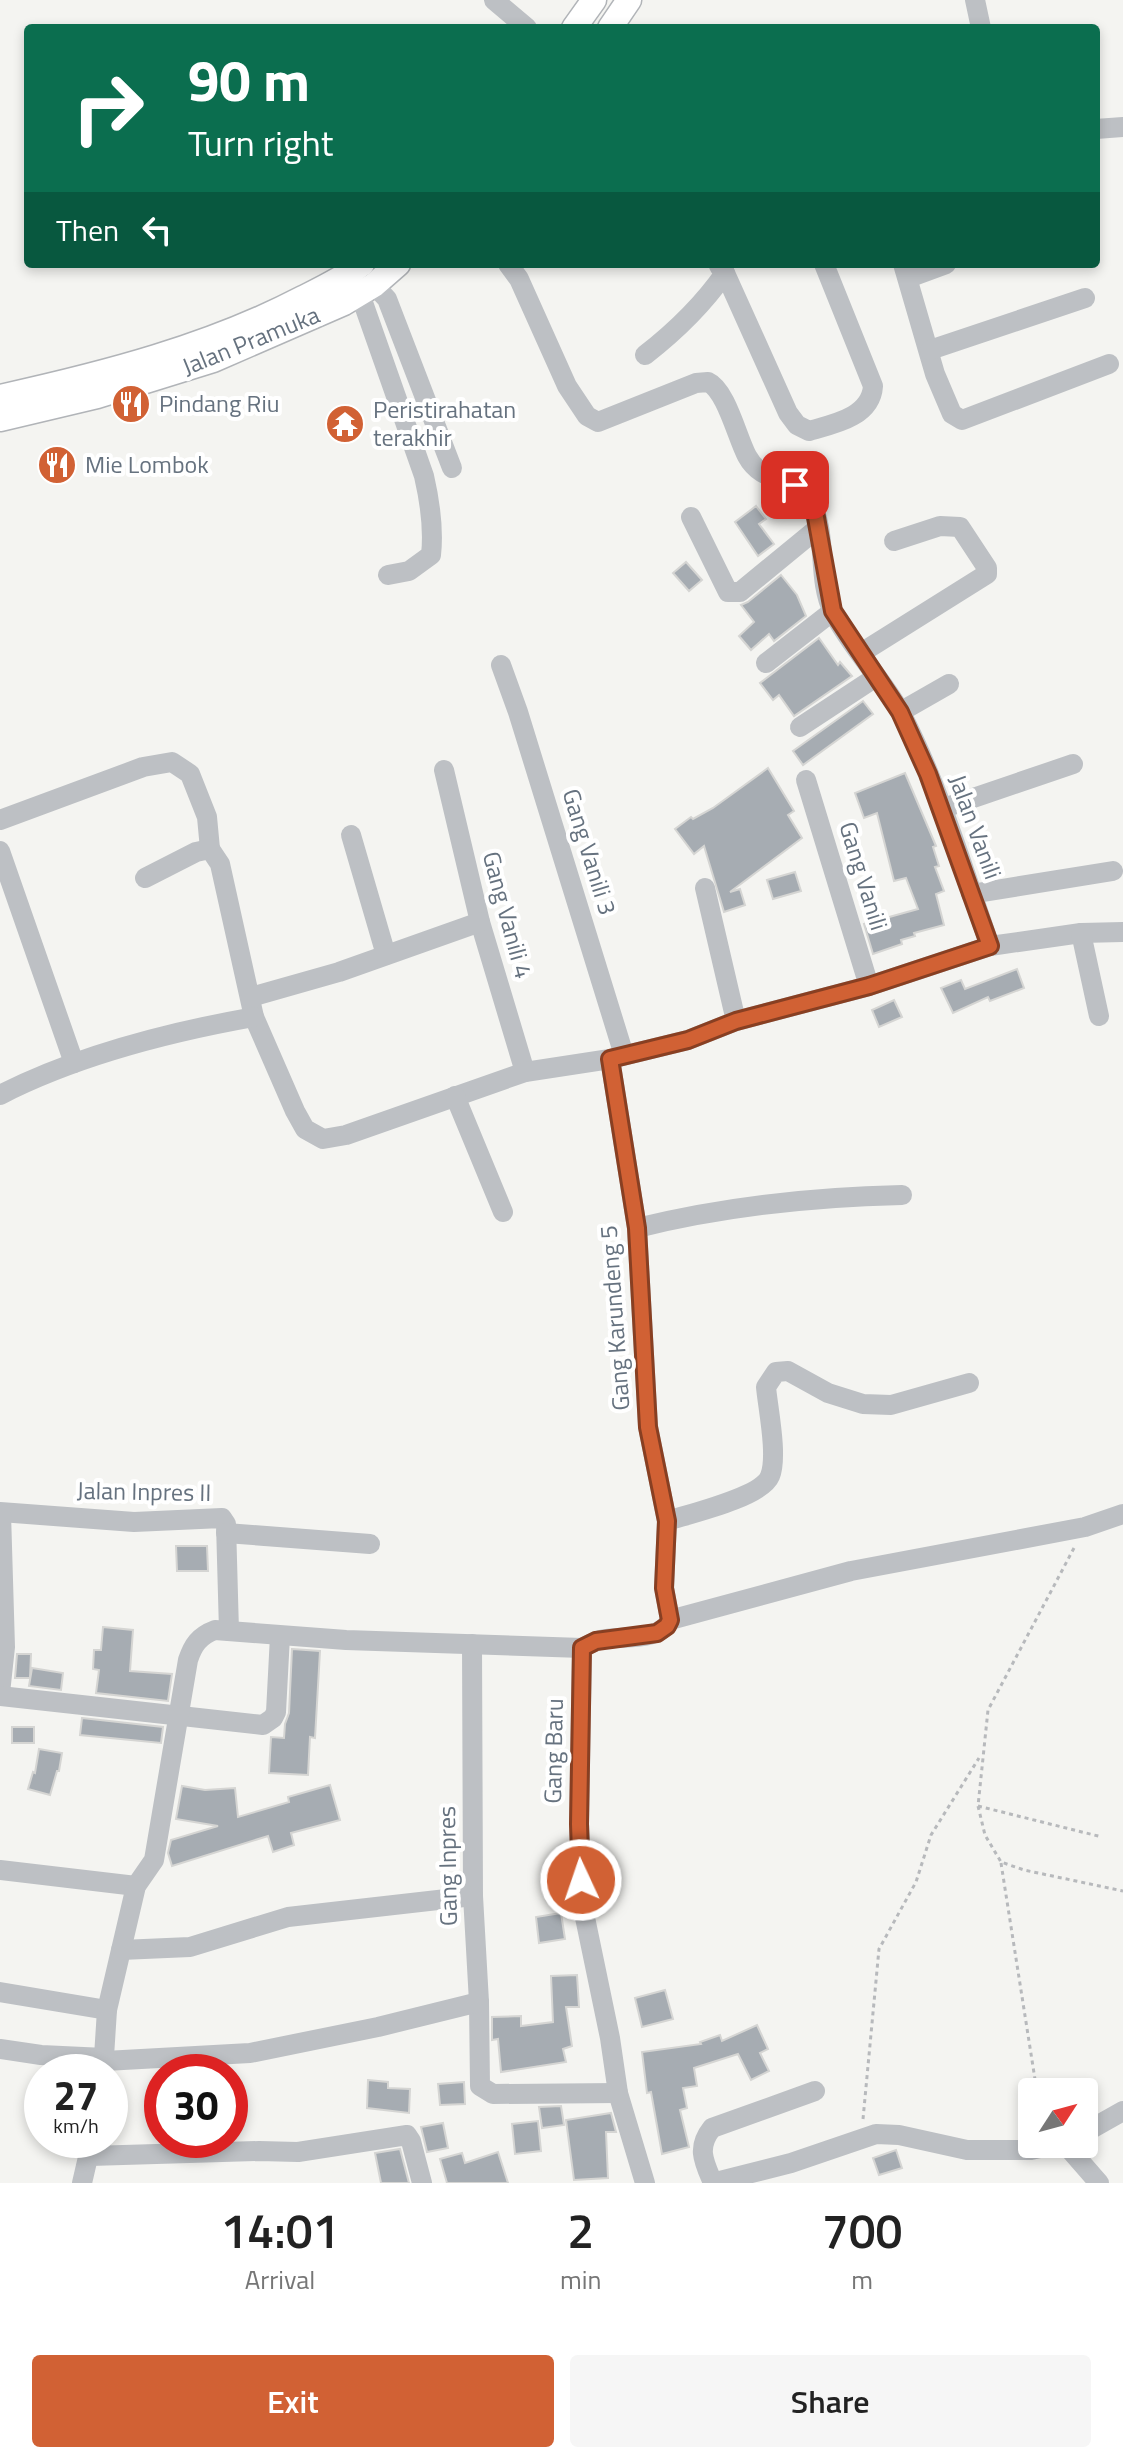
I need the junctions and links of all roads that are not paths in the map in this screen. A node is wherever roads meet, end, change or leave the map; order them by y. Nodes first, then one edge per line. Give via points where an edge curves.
1 (494, 0) edge
2 (594, 0) edge
3 (629, 0) edge
4 (975, 0) edge
5 (522, 24) edge
6 (577, 24) edge
7 (613, 24) edge
8 (980, 24) edge
9 (1123, 127) edge
10 (1100, 129) edge
11 (390, 268) edge
12 (511, 268) edge
13 (826, 268) edge
14 (721, 269) edge
15 (906, 271) edge
16 (365, 281) edge
17 (1085, 298) dead end
18 (930, 350) junction
19 (209, 351) junction
20 (645, 355) dead end
21 (1109, 364) dead end
22 (0, 397) edge
23 (0, 419) edge
24 (452, 468) dead end
25 (691, 517) dead end
26 (818, 528) junction
27 (894, 541) dead end
28 (388, 575) dead end
29 (833, 611) junction
30 (861, 653) junction
31 (766, 663) dead end
32 (501, 665) dead end
33 (876, 677) junction
34 (949, 684) dead end
35 (900, 712) junction
36 (800, 727) dead end
37 (1073, 764) dead end
38 (444, 770) dead end
39 (806, 780) dead end
40 (941, 809) junction
41 (0, 820) edge
42 (351, 835) dead end
43 (210, 849) junction
44 (0, 851) edge
45 (1113, 871) dead end
46 (145, 878) dead end
47 (705, 888) dead end
48 (971, 894) junction
49 (480, 922) junction
50 (1123, 932) edge
51 (1081, 933) junction
52 (990, 946) junction
53 (386, 955) junction
54 (869, 986) junction
55 (252, 1007) junction
56 (1099, 1016) dead end
57 (736, 1021) junction
58 (617, 1057) junction
59 (74, 1063) junction
60 (525, 1072) junction
61 (0, 1095) edge
62 (455, 1096) junction
63 (902, 1195) dead end
64 (503, 1212) dead end
65 (637, 1228) junction
66 (969, 1383) dead end
67 (0, 1512) edge
68 (1123, 1514) edge
69 (667, 1521) junction
70 (226, 1533) junction
71 (370, 1544) dead end
72 (670, 1620) junction
73 (229, 1631) junction
74 (280, 1636) junction
75 (472, 1644) junction
76 (2, 1648) edge
77 (582, 1648) junction
78 (0, 1694) edge
79 (180, 1718) junction
80 (0, 1870) edge
81 (136, 1886) junction
82 (473, 1896) junction
83 (121, 1950) junction
84 (0, 1992) edge
85 (479, 2002) junction
86 (107, 2010) junction
87 (0, 2049) edge
88 (34, 2054) edge
89 (105, 2054) edge
90 (128, 2062) edge
91 (815, 2091) dead end
92 (618, 2093) junction
93 (1123, 2111) edge
94 (1098, 2125) edge
95 (128, 2149) edge
96 (1018, 2150) edge
97 (88, 2158) edge
98 (1077, 2158) edge
99 (82, 2183) edge
100 (422, 2183) edge
101 (645, 2183) edge
102 (713, 2183) edge
103 (1099, 2183) edge

1 - 5 street
2 - 6 main road
3 - 7 main road
4 - 8 street
9 - 10 street
11 - 16 main road, Jalan Pramuka
12 - 26 street, Jalan Vanili via 567,386 587,416 598,422 696,383 713,384 754,467 805,492
13 - 14 street via 873,386 872,396 863,409 841,422 809,431 788,413
14 - 20 street via 680,328
15 - 18 street
16 - 19 main road, Jalan Pramuka via 272,315
16 - 24 street via 387,299
16 - 28 street via 424,476 433,536 431,555 409,571
17 - 18 street
18 - 21 street via 949,408 962,420
19 - 22 main road, Jalan Pramuka
19 - 23 main road, Jalan Pramuka via 97,396
25 - 26 street via 728,592 734,594
26 - 29 street, Jalan Vanili
27 - 30 street via 940,526 960,527 987,574
29 - 30 street, Jalan Vanili
29 - 31 street
30 - 33 street, Jalan Vanili
32 - 58 street, Gang Vanili 3
33 - 35 street, Jalan Vanili
33 - 36 street
34 - 35 street
35 - 40 street, Jalan Vanili
37 - 40 street
38 - 49 street, Gang Vanili 4
39 - 54 street, Gang Vanili
40 - 48 street, Jalan Vanili
41 - 43 street via 143,767 172,762 190,774 207,817
42 - 53 street
43 - 46 street
43 - 55 street via 220,864
44 - 59 street
45 - 48 street
47 - 57 street
48 - 52 street, Jalan Vanili
49 - 53 street
49 - 60 street, Gang Vanili 4
50 - 51 street
51 - 52 street
51 - 56 street
52 - 54 street
53 - 55 street
54 - 57 street
55 - 59 street via 211,1025
55 - 62 street via 295,1111 305,1129 323,1139
57 - 58 street via 688,1040
58 - 60 street
58 - 65 street, Gang Karundeng 5
59 - 61 street
60 - 62 street
62 - 64 street
63 - 65 street via 766,1202
65 - 69 street, Gang Karundeng 5 via 648,1427
66 - 69 street via 891,1405 863,1404 828,1393 788,1371 776,1372 766,1387 772,1455 767,1480 753,1492
67 - 70 street, Jalan Inpres II via 134,1522 220,1518
67 - 76 street
68 - 72 street via 1085,1527 851,1571
69 - 72 street, Gang Karundeng 5 via 664,1588
70 - 71 street
70 - 73 street, Jalan Inpres II
72 - 77 street via 657,1633 596,1641
73 - 74 street
73 - 79 street via 203,1635 193,1647
74 - 75 street
74 - 79 street via 273,1718 256,1726
75 - 77 street
75 - 82 street, Gang Inpres
76 - 78 street
77 - 92 street, Gang Baru via 583,1908
78 - 79 street
79 - 81 street via 154,1860
80 - 81 street
81 - 83 street
82 - 83 street via 288,1917 190,1947
82 - 85 street, Gang Inpres
83 - 86 street
84 - 86 street
85 - 90 street via 250,2053
85 - 92 street, Gang Inpres via 480,2086 493,2094
86 - 89 street
87 - 88 street
91 - 102 street via 712,2128 703,2139 701,2155
92 - 101 street, Gang Baru
93 - 94 street
95 - 100 street via 298,2152 407,2135
96 - 102 street via 967,2150 876,2134
97 - 99 street
98 - 103 street

